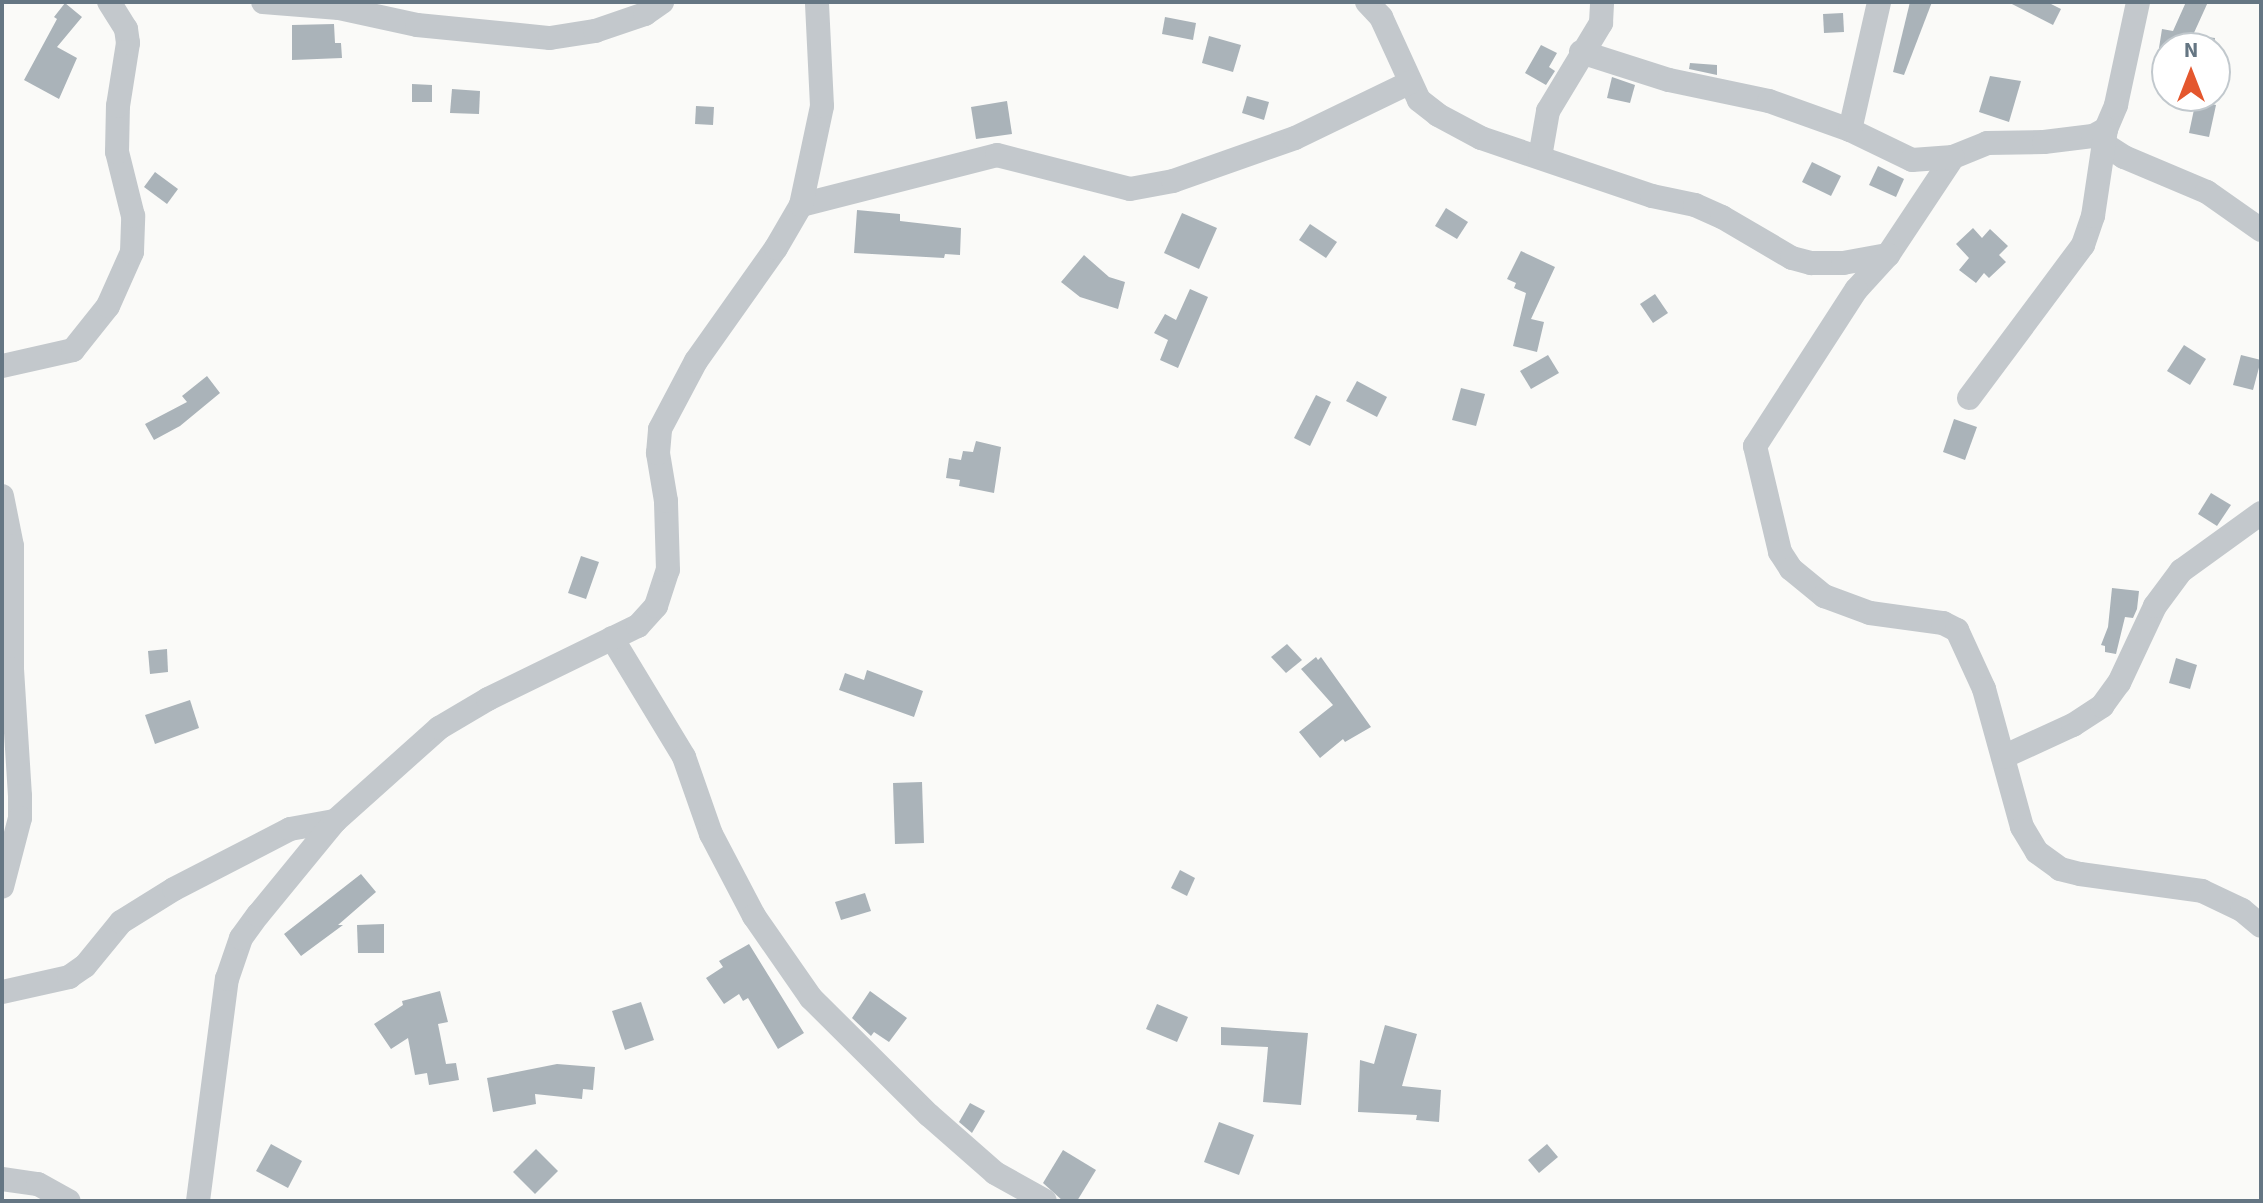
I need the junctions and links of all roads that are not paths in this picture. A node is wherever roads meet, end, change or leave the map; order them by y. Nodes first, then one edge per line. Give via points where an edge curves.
1 (109, 2) edge
2 (263, 2) edge
3 (662, 2) edge
4 (817, 2) edge
5 (1367, 2) edge
6 (1602, 2) edge
7 (1879, 2) edge
8 (2138, 2) edge
9 (1581, 52) junction
10 (1409, 83) junction
11 (1850, 130) junction
12 (2105, 137) junction
13 (1540, 157) junction
14 (1953, 157) junction
15 (801, 205) junction
16 (2261, 230) edge
17 (1888, 255) junction
18 (2, 366) edge
19 (1969, 398) dead end
20 (2, 496) edge
21 (2261, 513) edge
22 (612, 638) junction
23 (2003, 757) junction
24 (335, 821) junction
25 (2, 887) edge
26 (2261, 926) edge
27 (3, 986) edge
28 (2, 1179) edge
29 (69, 1201) edge
30 (198, 1201) edge
31 (1045, 1201) edge

1 - 18 street via 128,43 117,152 133,216 132,252 108,306 73,350
2 - 3 street via 550,38 595,31 645,14
4 - 15 street via 822,106
5 - 10 street via 1381,17
6 - 9 street via 1601,23
7 - 11 street
8 - 12 street
9 - 11 street via 1669,80 1769,101
9 - 13 street via 1548,111
10 - 13 street via 1419,100 1438,115 1481,138
10 - 15 street via 1295,138 1173,181 1130,189 997,155
11 - 14 street via 1912,160
12 - 14 street via 1987,143
12 - 16 street via 2124,157 2207,192
12 - 19 street via 2093,216 2083,245
13 - 17 street via 1652,196 1695,205 1792,258 1843,263
14 - 17 street
15 - 22 street via 669,407 658,453 668,570 656,606 638,626
17 - 23 street via 1856,290 1770,419 1755,446 1755,457 1780,552 1804,581 1851,607 1957,630 1984,689
20 - 25 street via 12,546 20,818
21 - 23 street via 2181,571 2155,606 2119,683 2102,706
22 - 24 street via 439,728
22 - 31 street via 684,757 711,834 754,916 811,998 995,1173
23 - 26 street via 2022,827 2037,852 2060,869 2202,891 2242,910
24 - 27 street via 290,829 163,895 121,922 85,966 69,977
24 - 30 street via 241,938 218,1027
28 - 29 street via 38,1184

